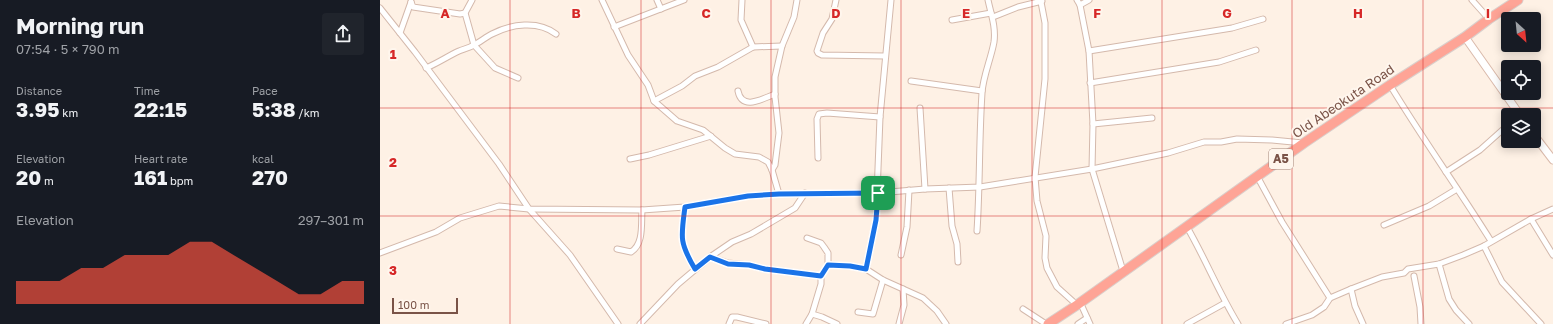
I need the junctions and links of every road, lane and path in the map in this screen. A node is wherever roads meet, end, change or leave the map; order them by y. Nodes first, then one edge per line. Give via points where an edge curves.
1 (472, 0) edge
2 (602, 0) edge
3 (657, 0) edge
4 (684, 0) edge
5 (742, 0) edge
6 (797, 0) edge
7 (836, 0) edge
8 (891, 0) edge
9 (988, 0) edge
10 (1090, 0) edge
11 (1472, 0) edge
12 (1518, 0) edge
13 (411, 1) edge
14 (1042, 1) edge
15 (1079, 2) edge
16 (380, 8) edge
17 (661, 9) junction
18 (465, 13) junction
19 (992, 15) junction
20 (1263, 19) dead end
21 (1489, 19) junction
22 (952, 20) dead end
23 (614, 27) junction
24 (400, 33) junction
25 (556, 34) dead end
26 (1465, 37) junction
27 (474, 45) junction
28 (782, 46) junction
29 (754, 47) junction
30 (1256, 50) dead end
31 (1089, 51) junction
32 (886, 56) junction
33 (426, 68) junction
34 (518, 78) dead end
35 (911, 82) dead end
36 (1090, 84) junction
37 (1390, 85) junction
38 (738, 91) dead end
39 (982, 91) junction
40 (775, 94) junction
41 (654, 101) junction
42 (920, 108) dead end
43 (1515, 108) edge
44 (880, 116) junction
45 (1152, 118) dead end
46 (1093, 124) junction
47 (1501, 130) edge
48 (711, 136) junction
49 (1304, 143) junction
50 (1541, 144) edge
51 (818, 158) dead end
52 (630, 159) dead end
53 (1553, 160) edge
54 (1092, 169) junction
55 (772, 170) junction
56 (1446, 172) junction
57 (1257, 176) junction
58 (1035, 177) junction
59 (980, 187) junction
60 (950, 188) junction
61 (1457, 188) junction
62 (925, 189) junction
63 (909, 190) junction
64 (806, 193) junction
65 (878, 193) junction
66 (779, 194) junction
67 (685, 207) junction
68 (529, 209) junction
69 (1553, 209) edge
70 (642, 210) junction
71 (1531, 219) junction
72 (1384, 225) dead end
73 (1186, 227) junction
74 (977, 231) dead end
75 (807, 238) dead end
76 (1491, 241) junction
77 (1484, 246) junction
78 (617, 249) dead end
79 (380, 253) edge
80 (902, 255) dead end
81 (1553, 255) edge
82 (710, 257) junction
83 (958, 262) dead end
84 (1439, 264) junction
85 (828, 265) junction
86 (1421, 268) junction
87 (695, 269) junction
88 (866, 269) junction
89 (1123, 271) junction
90 (1404, 273) junction
91 (821, 276) junction
92 (1414, 276) junction
93 (883, 280) junction
94 (1351, 288) junction
95 (903, 289) junction
96 (1330, 298) junction
97 (1225, 303) junction
98 (1079, 304) junction
99 (1023, 309) dead end
100 (858, 312) dead end
101 (812, 314) junction
102 (1087, 318) junction
103 (1052, 323) edge
104 (618, 324) edge
105 (640, 324) edge
106 (729, 324) edge
107 (766, 324) edge
108 (806, 324) edge
109 (836, 324) edge
110 (899, 324) edge
111 (946, 324) edge
112 (1078, 324) edge
113 (1090, 324) edge
114 (1187, 324) edge
115 (1238, 324) edge
116 (1286, 324) edge
117 (1363, 324) edge
118 (1420, 324) edge
119 (1468, 324) edge
120 (1541, 324) edge

1 - 18 street
2 - 23 street
3 - 17 street
4 - 17 street
5 - 29 street via 741,20
6 - 28 street via 794,17
7 - 32 street via 832,19 823,33 818,53
8 - 32 street
9 - 19 street
10 - 15 street
11 - 21 street
12 - 21 highway, Old Abeokuta Road / A5
13 - 18 street via 413,7
13 - 24 street
14 - 19 street
14 - 58 street via 1045,23 1045,79
15 - 31 street
16 - 24 street
17 - 23 street
18 - 27 street
19 - 22 street
19 - 39 street via 994,42
20 - 31 street via 1232,28
21 - 26 highway, Old Abeokuta Road / A5
23 - 41 street via 628,55 648,85
24 - 33 street
25 - 27 street via 548,27 526,24 504,29
26 - 37 highway, Old Abeokuta Road / A5
26 - 43 street
27 - 33 street
27 - 34 street via 495,68
28 - 29 street
28 - 40 street via 775,77
29 - 41 street via 718,67 695,76
30 - 36 street via 1219,62
31 - 36 street
32 - 44 street
33 - 68 street via 499,164
35 - 39 street
36 - 46 street
37 - 49 highway, Old Abeokuta Road / A5
37 - 56 street
38 - 40 street via 739,97 745,102
39 - 59 street
40 - 55 street via 779,133
41 - 48 street via 677,121
42 - 62 street
44 - 51 street via 819,114
44 - 65 street
45 - 46 street
46 - 54 street
47 - 56 street via 1480,150
48 - 52 street
48 - 55 street via 736,154 759,157 768,162
49 - 54 street via 1237,139 1204,142
49 - 57 highway, Old Abeokuta Road / A5
50 - 53 street
54 - 58 street
54 - 89 street
55 - 66 street
56 - 61 street
57 - 73 highway, Old Abeokuta Road / A5
57 - 96 street via 1282,222
58 - 59 street
58 - 98 street via 1046,236 1047,268 1057,287
59 - 60 street
59 - 74 street
60 - 62 street
60 - 83 street via 952,226
61 - 72 street via 1429,206
61 - 76 street
62 - 63 street
63 - 65 street
63 - 80 street
64 - 65 street
64 - 66 street
64 - 82 street via 795,208 732,242
65 - 88 street via 876,220
66 - 67 street via 748,196
67 - 70 street
67 - 87 street via 682,244
68 - 70 street
68 - 79 street via 499,206 478,212 460,218 436,232
68 - 104 street via 570,256
69 - 71 street
70 - 78 street via 640,240 636,249 631,252
71 - 76 street
71 - 81 street
73 - 89 highway, Old Abeokuta Road / A5
73 - 97 street via 1203,255
75 - 85 street via 824,247 828,253
76 - 77 street
77 - 84 street
77 - 120 street via 1502,282
82 - 87 street
82 - 91 street via 728,264
84 - 86 street
84 - 119 street via 1449,299
85 - 88 street
85 - 91 street
86 - 90 street via 1408,269
86 - 92 street
87 - 105 street
88 - 93 street
89 - 98 highway, Old Abeokuta Road / A5
90 - 92 street
90 - 94 street via 1382,277
91 - 101 street
92 - 118 street via 1420,307
93 - 95 street
93 - 100 street via 873,314
94 - 96 street
94 - 117 street
95 - 110 street via 904,305
95 - 111 street via 923,298
96 - 116 street via 1324,307 1312,315
97 - 114 street
97 - 115 street
98 - 102 street
98 - 103 highway, Old Abeokuta Road / A5
99 - 103 street
101 - 108 street
101 - 109 street
102 - 112 street
102 - 113 street
106 - 107 street via 732,317

